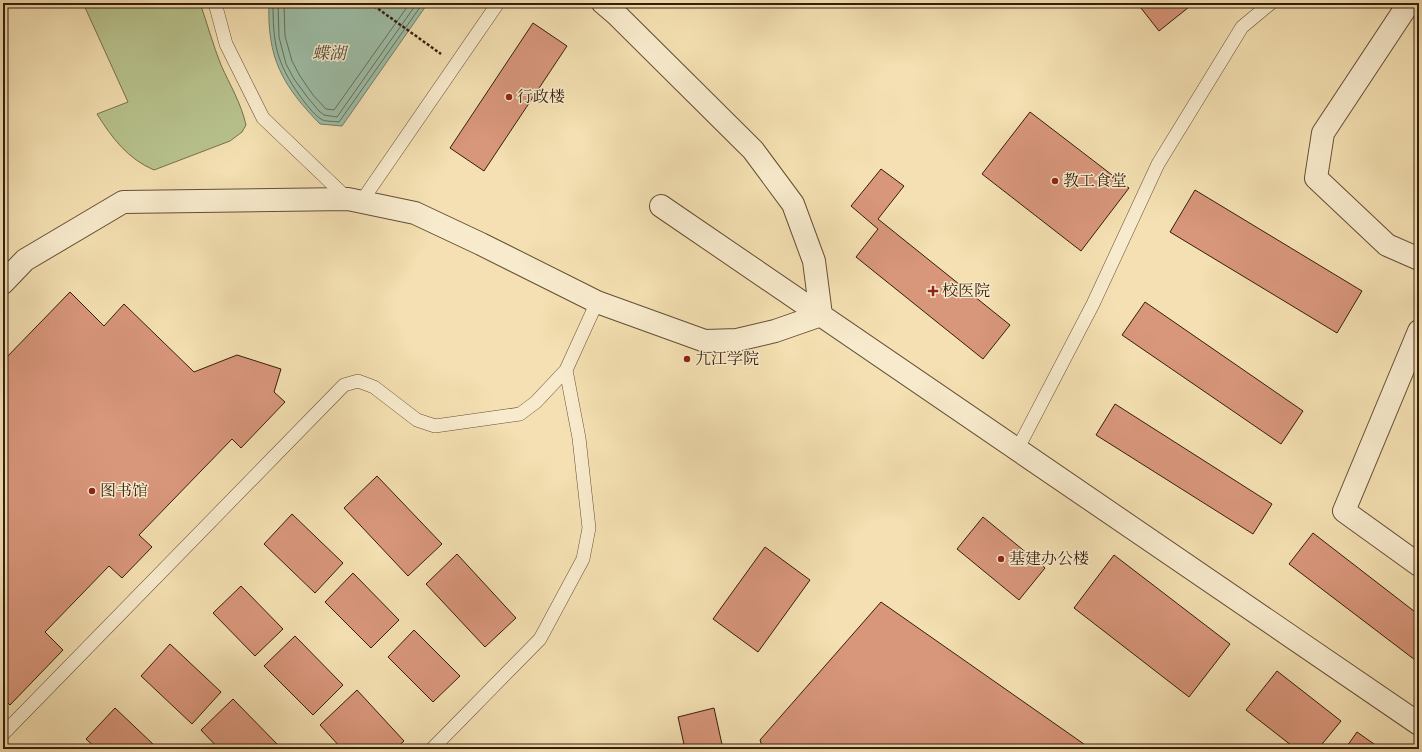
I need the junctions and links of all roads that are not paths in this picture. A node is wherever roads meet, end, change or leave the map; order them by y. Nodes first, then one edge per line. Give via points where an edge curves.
1 (215, 3) edge
2 (498, 3) edge
3 (603, 3) edge
4 (1271, 3) edge
5 (1409, 3) edge
6 (355, 200) junction
7 (661, 206) dead end
8 (1419, 259) edge
9 (3, 283) edge
10 (597, 302) junction
11 (821, 315) junction
12 (1419, 331) edge
13 (566, 370) junction
14 (1017, 450) junction
15 (1419, 566) edge
16 (1419, 724) edge
17 (3, 734) edge
18 (432, 749) edge

1 - 6 lane via 226,44 263,118
2 - 6 lane
3 - 11 street via 754,150 793,204 814,261
4 - 14 lane via 1242,28 1158,164 1093,304
5 - 8 street via 1323,133 1316,178 1386,245
6 - 9 street via 123,202 25,260
6 - 10 street via 415,213
7 - 11 street
10 - 11 street via 705,341 737,340 775,331
10 - 13 lane
11 - 14 street
12 - 15 street via 1344,511
13 - 17 lane via 536,402 520,414 435,426 417,420 374,387 358,381 344,385
13 - 18 lane via 579,438 589,528 583,559 540,639
14 - 16 street

